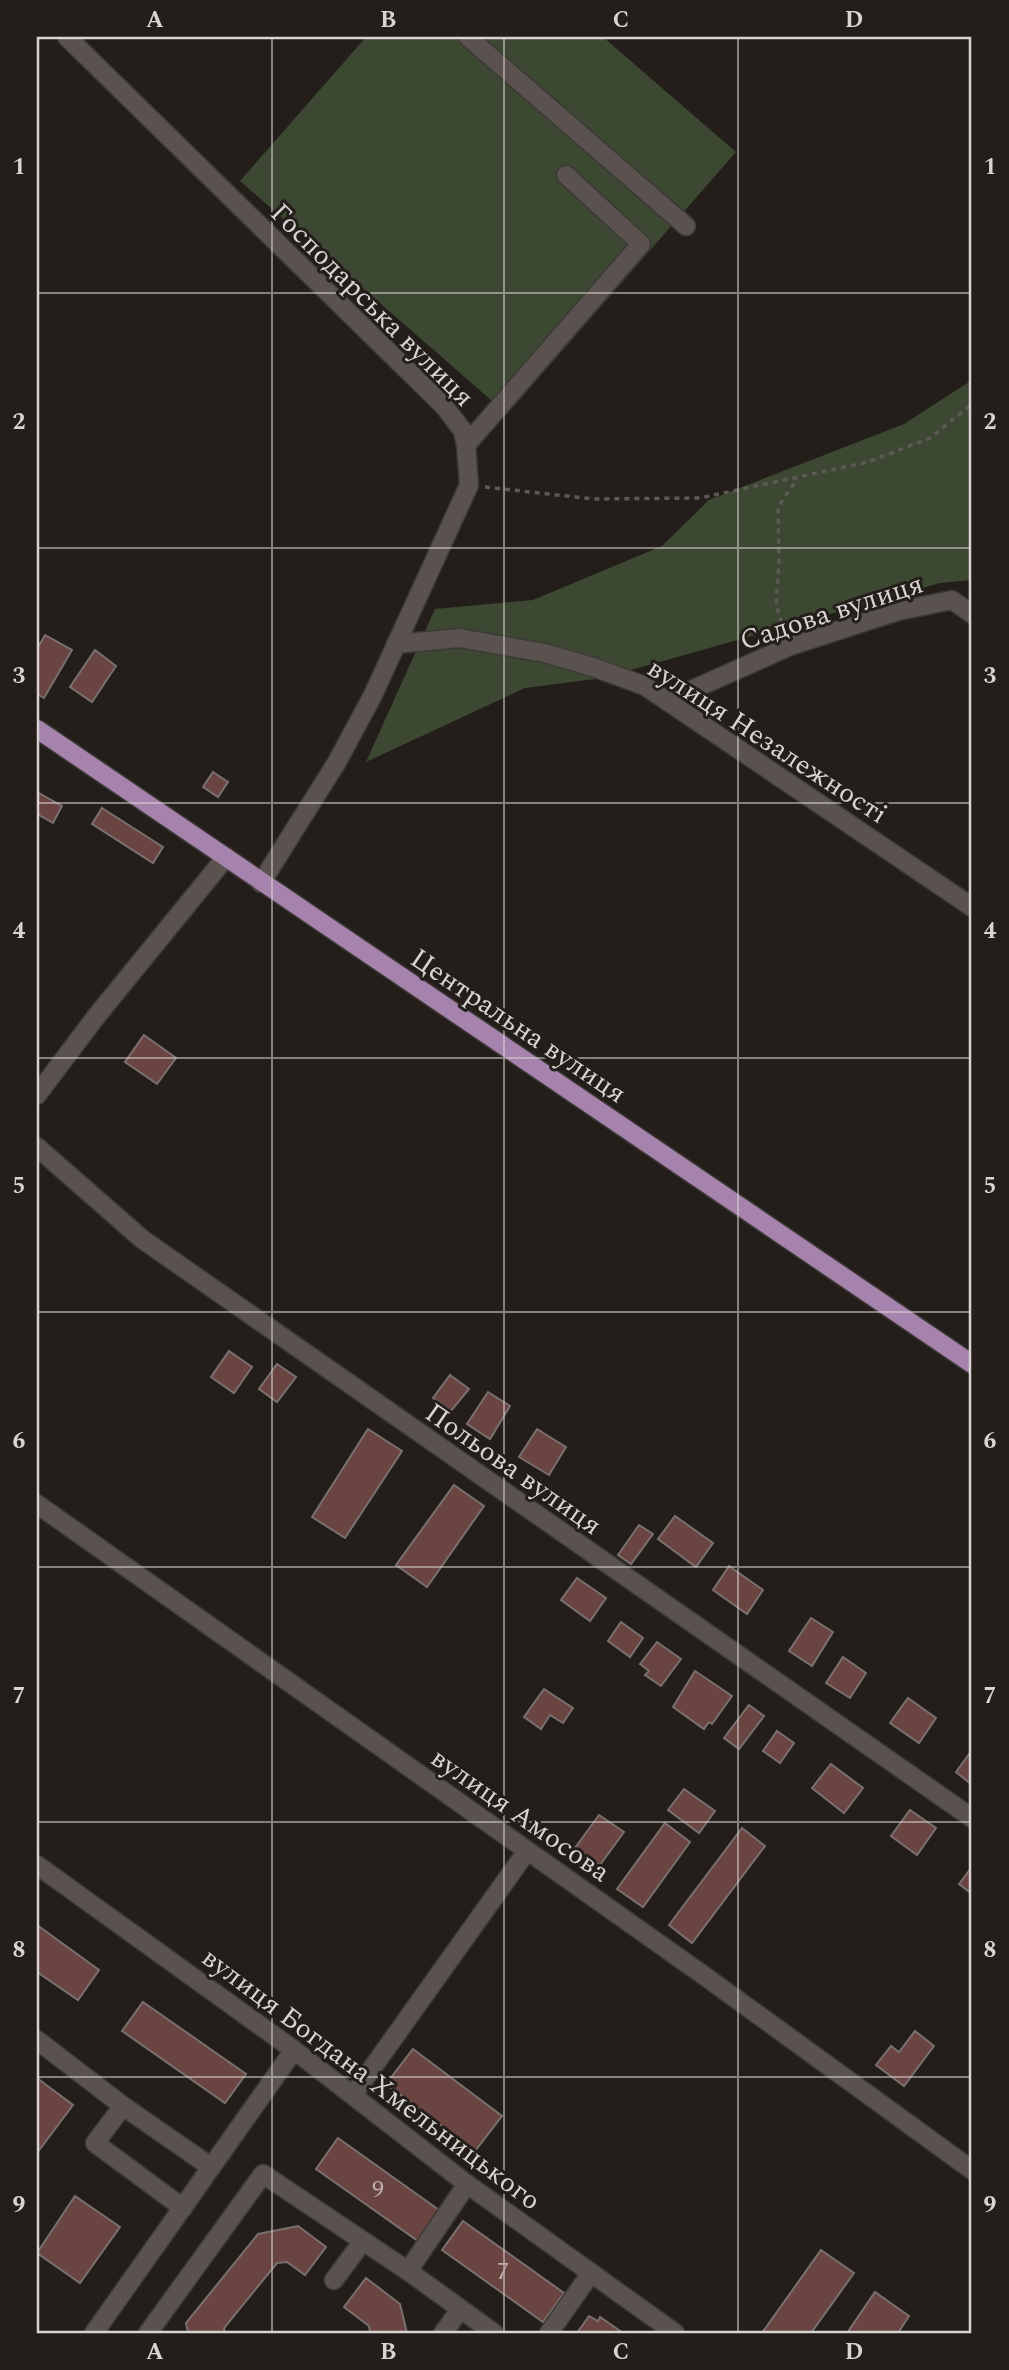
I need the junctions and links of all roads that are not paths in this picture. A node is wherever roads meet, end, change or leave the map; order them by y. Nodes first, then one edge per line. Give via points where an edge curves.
1 (67, 37) edge
2 (468, 37) edge
3 (566, 175) dead end
4 (686, 226) dead end
5 (466, 445) junction
6 (972, 599) edge
7 (952, 600) junction
8 (972, 614) edge
9 (396, 644) junction
10 (667, 701) junction
11 (37, 729) edge
12 (226, 857) junction
13 (261, 883) junction
14 (972, 907) edge
15 (37, 1095) edge
16 (37, 1147) edge
17 (972, 1364) edge
18 (37, 1504) edge
19 (972, 1818) edge
20 (527, 1851) junction
21 (37, 1866) edge
22 (37, 2040) edge
23 (294, 2050) junction
24 (353, 2095) junction
25 (124, 2106) junction
26 (212, 2167) junction
27 (972, 2170) edge
28 (467, 2184) junction
29 (183, 2208) junction
30 (363, 2241) junction
31 (408, 2272) junction
32 (592, 2273) junction
33 (334, 2280) dead end
34 (460, 2310) junction
35 (100, 2331) edge
36 (148, 2333) edge
37 (443, 2333) edge
38 (494, 2333) edge
39 (549, 2333) edge
40 (675, 2333) edge

1 - 5 street, Господарська вулиця via 444,406 463,431
2 - 4 street
3 - 5 street via 641,244
5 - 9 street, Господарська вулиця via 469,485
6 - 7 street
7 - 8 street, Садова вулиця
7 - 10 street, Садова вулиця via 898,611 790,646
9 - 10 street, вулиця Незалежності via 459,638 545,653 645,686
9 - 13 street, Господарська вулиця via 337,762
10 - 14 street, вулиця Незалежності
11 - 12 main road, Центральна вулиця
12 - 13 main road, Центральна вулиця
12 - 15 street
13 - 17 main road, Центральна вулиця
16 - 19 street, Польова вулиця via 153,1247
18 - 20 street, вулиця Амосова
20 - 24 street
20 - 27 street, вулиця Амосова
21 - 23 street, вулиця Богдана Хмельницького
22 - 25 street
23 - 24 street, вулиця Богдана Хмельницького
23 - 26 street
24 - 28 street, вулиця Богдана Хмельницького
25 - 26 street
25 - 29 street via 95,2143
26 - 29 street
28 - 31 street
28 - 32 street, вулиця Богдана Хмельницького
29 - 35 street
30 - 31 street
30 - 33 street
30 - 36 street via 263,2174
31 - 34 street
32 - 39 street
32 - 40 street, вулиця Богдана Хмельницького
34 - 37 street
34 - 38 street

